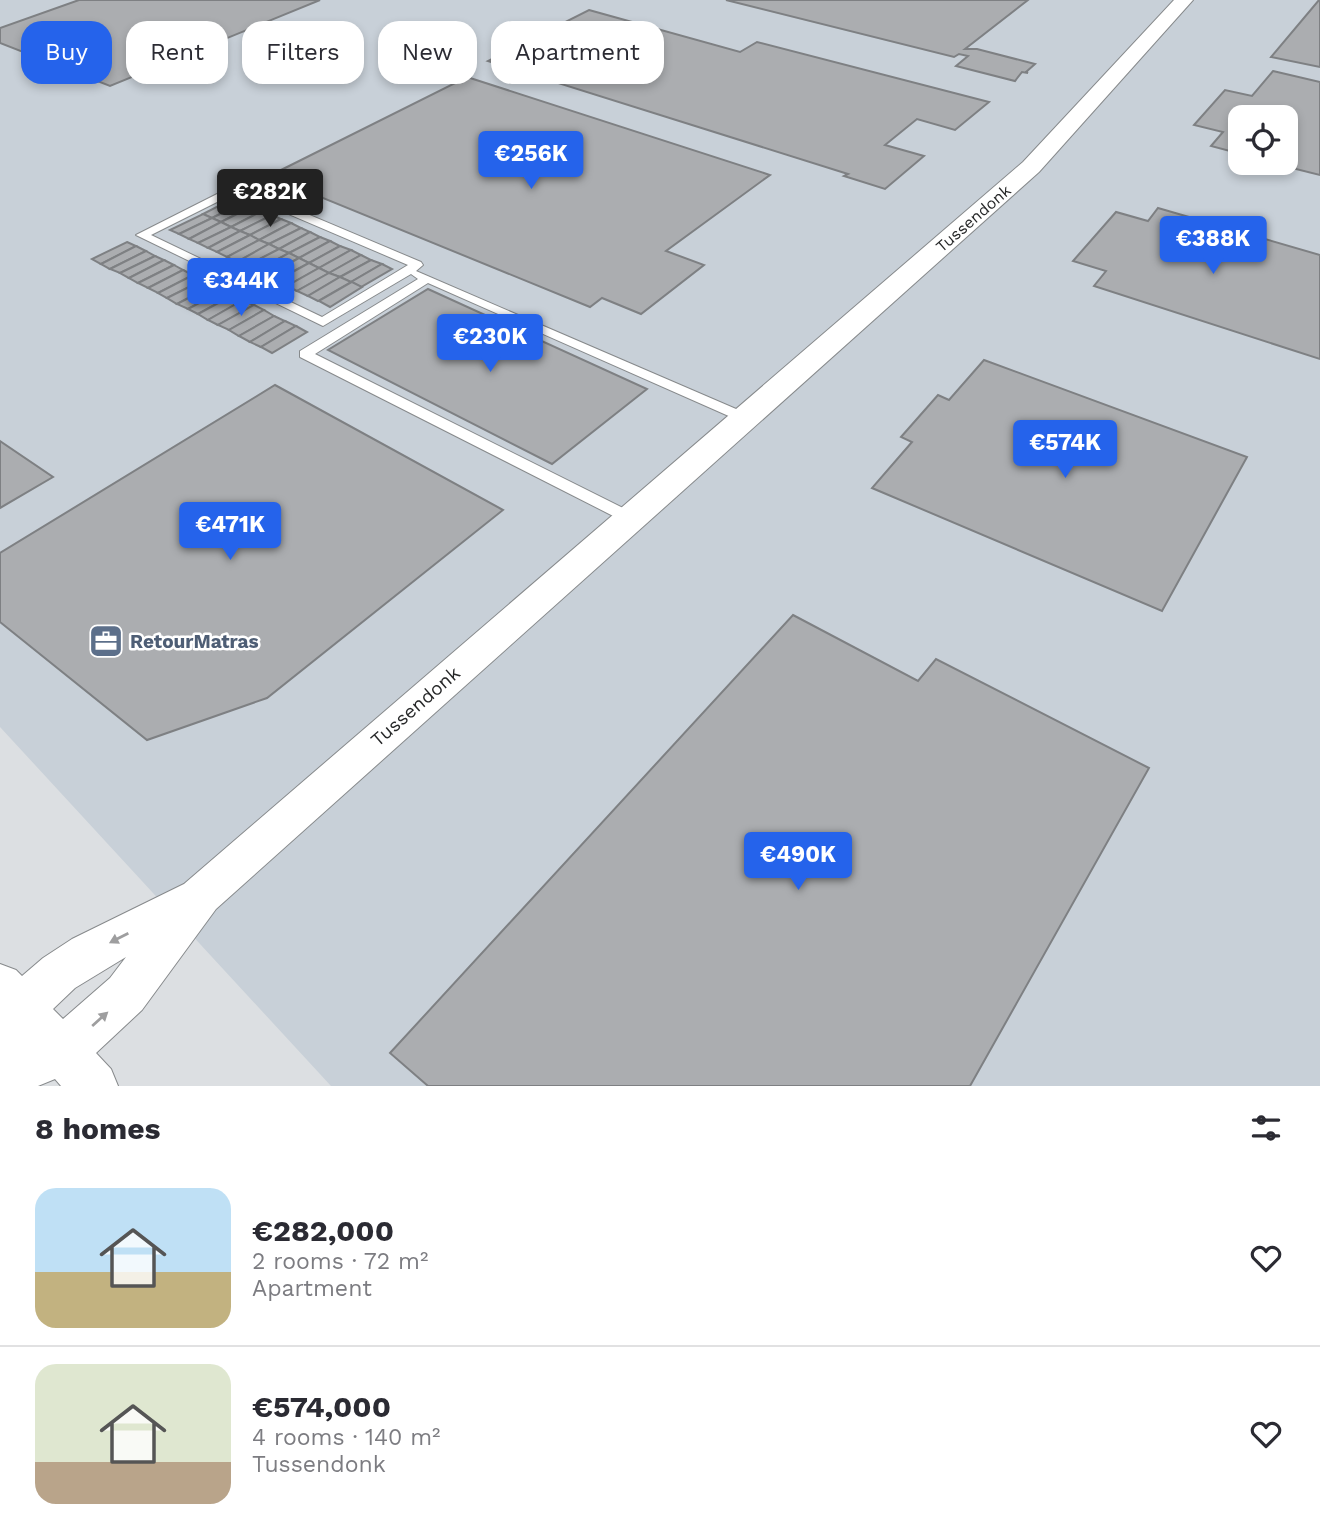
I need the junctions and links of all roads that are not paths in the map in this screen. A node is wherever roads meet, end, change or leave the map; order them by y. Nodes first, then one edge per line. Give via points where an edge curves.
1 (1184, 0) edge
2 (408, 271) junction
3 (427, 279) junction
4 (745, 418) junction
5 (630, 518) junction
6 (201, 895) junction
7 (10, 997) edge
8 (61, 1052) junction
9 (0, 1063) edge
10 (0, 1078) edge
11 (94, 1086) edge

1 - 4 street, Tussendonk via 1031,167
2 - 2 lane via 323,322 142,235 237,188 417,265
2 - 3 lane
3 - 4 lane
3 - 5 lane via 305,354
4 - 5 street, Tussendonk
5 - 6 street, Tussendonk
6 -> 7 street, Tussendonk
8 -> 6 street, Tussendonk via 127,995
7 - 8 street
7 - 9 street, Tussendonk
8 - 10 street, Tussendonk
8 - 11 street

